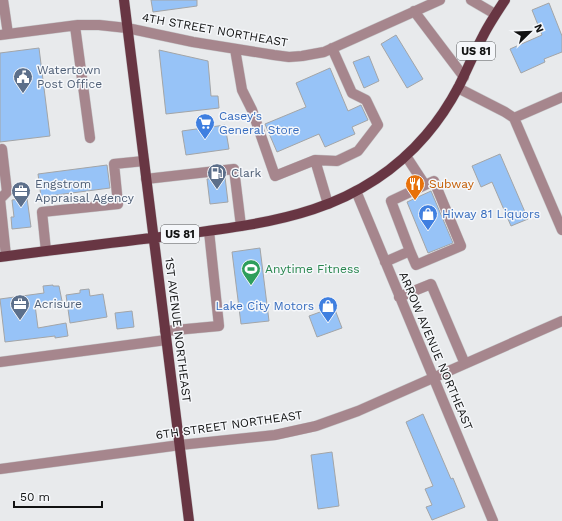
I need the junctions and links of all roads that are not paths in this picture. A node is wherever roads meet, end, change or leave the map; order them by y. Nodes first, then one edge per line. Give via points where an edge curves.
1 (3, 0) edge
2 (124, 0) edge
3 (440, 0) edge
4 (471, 0) edge
5 (506, 0) edge
6 (414, 12) junction
7 (496, 14) junction
8 (75, 26) junction
9 (127, 28) junction
10 (4, 34) edge
11 (332, 48) junction
12 (235, 49) junction
13 (464, 77) junction
14 (458, 88) junction
15 (562, 98) edge
16 (514, 118) junction
17 (90, 138) dead end
18 (2, 149) dead end
19 (406, 156) junction
20 (314, 160) junction
21 (144, 161) junction
22 (146, 179) junction
23 (425, 185) junction
24 (356, 192) junction
25 (328, 204) junction
26 (241, 226) junction
27 (562, 230) edge
28 (209, 231) junction
29 (154, 238) junction
30 (46, 251) junction
31 (410, 251) junction
32 (3, 257) edge
33 (385, 262) junction
34 (400, 297) junction
35 (562, 321) edge
36 (166, 336) junction
37 (0, 362) edge
38 (465, 364) junction
39 (433, 379) junction
40 (180, 446) junction
41 (0, 469) edge
42 (189, 521) edge
43 (493, 521) edge

1 - 10 street
2 - 9 main road, 1ST AVENUE NORTHEAST
3 - 6 street, 4TH STREET NORTHEAST
4 - 7 street
5 - 7 main road, US 81
6 - 11 street, 4TH STREET NORTHEAST
6 - 13 street
7 - 13 main road, US 81
8 - 9 street, 4TH STREET NORTHEAST
8 - 10 street, 4TH STREET NORTHEAST
8 - 17 street
9 - 12 street, 4TH STREET NORTHEAST
9 - 21 main road, 1ST AVENUE NORTHEAST
11 - 12 street, 4TH STREET NORTHEAST via 311,55 289,57
11 - 20 street via 352,93 366,100 378,125 358,151 337,161
12 - 20 street via 242,90 252,110 275,176
13 - 14 main road, US 81
14 - 16 street
14 - 19 main road, US 81 via 432,127
15 - 16 street
16 - 27 street
18 - 32 street via 8,192 0,199
19 - 23 street
19 - 24 main road, US 81 via 385,174
20 - 25 street
21 - 22 main road, 1ST AVENUE NORTHEAST
21 - 30 street via 114,164 118,204 42,212
22 - 26 street via 234,169
22 - 29 main road, 1ST AVENUE NORTHEAST
23 - 31 street via 390,200
23 - 31 street via 434,182 461,246 416,265
24 - 25 main road, US 81
24 - 33 street, ARROW AVENUE NORTHEAST
25 - 26 main road, US 81 via 279,219
26 - 28 main road, US 81
28 - 29 main road, US 81
28 - 36 street via 219,326
29 - 30 main road, US 81
29 - 36 main road, 1ST AVENUE NORTHEAST
30 - 32 main road, US 81
31 - 33 street
33 - 34 street, ARROW AVENUE NORTHEAST
34 - 38 street via 431,284
34 - 39 street, ARROW AVENUE NORTHEAST
35 - 38 street, 6TH STREET NORTHEAST
36 - 37 street
36 - 40 main road, 1ST AVENUE NORTHEAST
38 - 39 street, 6TH STREET NORTHEAST
39 - 40 street, 6TH STREET NORTHEAST via 316,426 275,435
39 - 43 street, ARROW AVENUE NORTHEAST
40 - 41 street, 6TH STREET NORTHEAST
40 - 42 main road, 1ST AVENUE NORTHEAST

